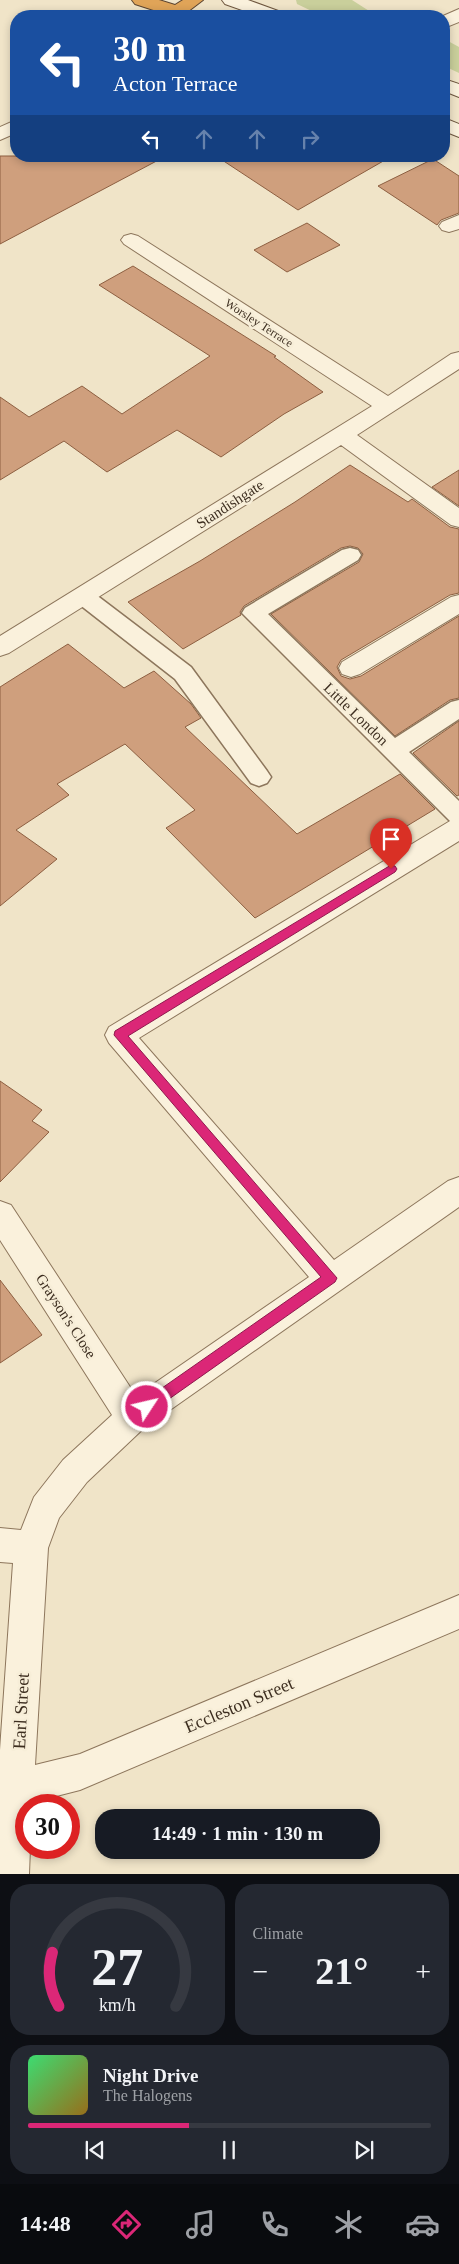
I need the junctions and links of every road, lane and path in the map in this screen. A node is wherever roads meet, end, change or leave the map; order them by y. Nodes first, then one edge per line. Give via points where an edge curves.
1 (143, 0) edge
2 (194, 0) edge
3 (231, 0) edge
4 (172, 10) edge
5 (186, 10) edge
6 (258, 10) edge
7 (131, 240) dead end
8 (459, 359) edge
9 (388, 406) junction
10 (341, 435) junction
11 (459, 519) edge
12 (350, 555) dead end
13 (83, 596) junction
14 (459, 603) edge
15 (0, 647) edge
16 (351, 668) dead end
17 (459, 708) edge
18 (393, 751) junction
19 (259, 777) dead end
20 (459, 816) edge
21 (459, 828) edge
22 (459, 1190) edge
23 (0, 1214) edge
24 (330, 1278) junction
25 (132, 1418) junction
26 (16, 1546) edge
27 (459, 1612) edge
28 (16, 1788) junction
29 (10, 1874) edge

1 - 4 highway
2 - 5 highway
3 - 6 street
7 - 9 street, Worsley Terrace
8 - 9 street, Standishgate
9 - 10 street, Standishgate
10 - 11 street
10 - 13 street, Standishgate
12 - 18 lane, Little London via 253,613
13 - 15 street, Standishgate
13 - 19 lane via 183,673
14 - 16 street
17 - 18 lane
18 - 20 lane, Little London
21 - 24 street via 120,1035
22 - 24 street, Earl Street
23 - 25 street, Grayson's Close
24 - 25 street, Earl Street
25 - 26 street, Earl Street via 75,1472
26 - 28 street, Earl Street
27 - 28 street, Eccleston Street via 80,1772
28 - 29 street, Earl Street

